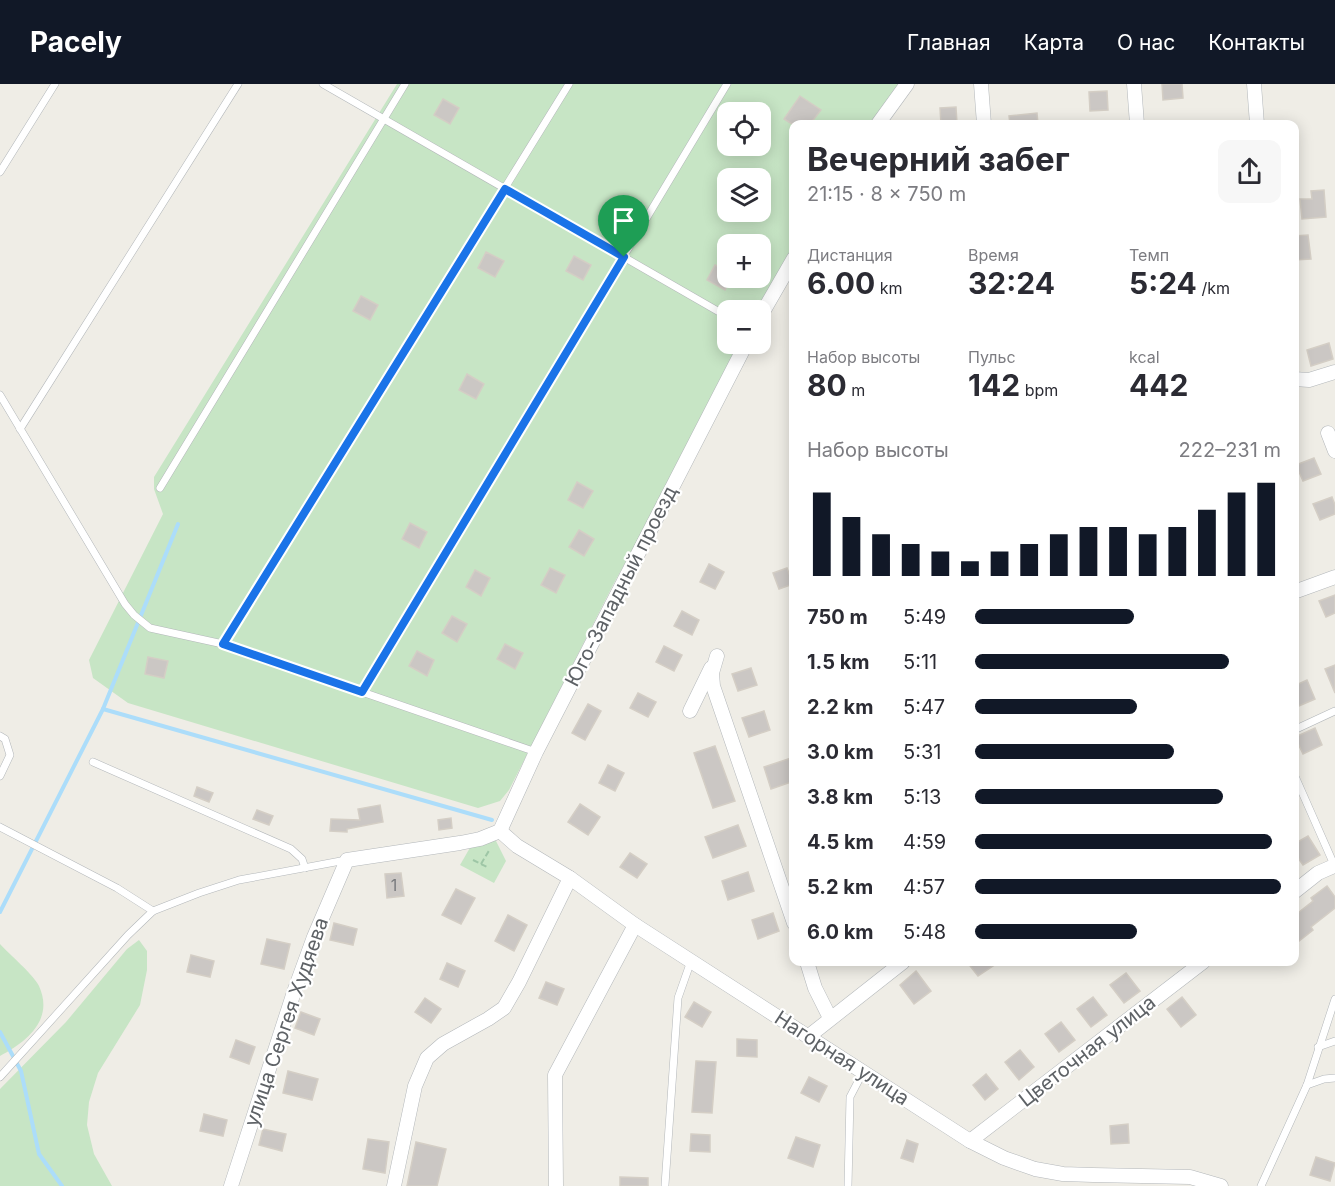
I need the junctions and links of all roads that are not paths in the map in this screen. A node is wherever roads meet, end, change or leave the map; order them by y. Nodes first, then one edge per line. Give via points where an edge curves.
1 (55, 84) edge
2 (238, 84) edge
3 (322, 84) edge
4 (405, 84) edge
5 (569, 84) edge
6 (727, 84) edge
7 (907, 84) edge
8 (981, 84) edge
9 (1134, 84) edge
10 (1254, 84) edge
11 (384, 119) junction
12 (881, 120) edge
13 (984, 120) edge
14 (1137, 120) edge
15 (1257, 120) edge
16 (0, 172) edge
17 (505, 189) junction
18 (624, 257) junction
19 (789, 267) edge
20 (770, 300) edge
21 (717, 311) edge
22 (741, 354) edge
23 (1335, 372) edge
24 (1299, 379) edge
25 (0, 395) edge
26 (20, 429) junction
27 (1329, 434) dead end
28 (1335, 451) edge
29 (160, 489) dead end
30 (1335, 577) edge
31 (1299, 590) edge
32 (223, 644) junction
33 (362, 692) junction
34 (690, 711) dead end
35 (1335, 711) edge
36 (1299, 728) edge
37 (0, 736) edge
38 (536, 752) junction
39 (93, 762) dead end
40 (0, 776) edge
41 (1299, 785) edge
42 (0, 827) edge
43 (500, 831) junction
44 (347, 860) junction
45 (1335, 866) edge
46 (304, 868) junction
47 (570, 878) junction
48 (1299, 888) edge
49 (789, 908) edge
50 (153, 911) junction
51 (635, 925) junction
52 (691, 961) junction
53 (808, 966) edge
54 (898, 966) edge
55 (1198, 966) edge
56 (1335, 999) edge
57 (830, 1018) junction
58 (809, 1036) junction
59 (1335, 1041) edge
60 (1318, 1047) junction
61 (864, 1072) junction
62 (0, 1077) edge
63 (1335, 1078) edge
64 (1306, 1085) junction
65 (970, 1140) junction
66 (1093, 1181) edge
67 (665, 1185) edge
68 (231, 1186) edge
69 (394, 1186) edge
70 (556, 1186) edge
71 (848, 1186) edge
72 (1221, 1186) edge
73 (1261, 1186) edge

1 - 16 lane
2 - 26 lane
3 - 11 lane
4 - 11 lane
5 - 17 lane
6 - 18 lane
7 - 12 street
8 - 13 street
9 - 14 street
10 - 15 street
11 - 17 lane
11 - 29 lane
17 - 18 lane
17 - 32 lane
18 - 21 lane
18 - 33 lane
19 - 20 street
22 - 38 street, Юго-Западный проезд
23 - 24 street
25 - 26 lane
26 - 32 lane via 134,615 150,628
27 - 28 street
30 - 31 street
32 - 33 lane
33 - 38 lane
34 - 49 street via 717,656 713,686
35 - 36 lane
37 - 40 lane via 5,739 10,755
38 - 43 street, Юго-Западный проезд
39 - 46 lane via 291,849 302,859
41 - 45 lane
42 - 50 lane
43 - 44 street via 460,843
43 - 47 street, Нагорная улица
44 - 46 lane
44 - 68 street, улица Сергея Худяева via 314,937
45 - 48 street
46 - 50 lane via 239,880
47 - 51 street, Нагорная улица
47 - 69 street via 504,1008 443,1044 427,1058 415,1086
50 - 62 lane
51 - 52 street, Нагорная улица
51 - 70 street via 555,1076
52 - 58 street, Нагорная улица
52 - 67 lane via 678,998
53 - 57 street
54 - 57 street
55 - 65 street, Цветочная улица
56 - 60 lane
57 - 58 street
58 - 61 street, Нагорная улица
59 - 60 lane
60 - 64 lane
61 - 65 street, Нагорная улица
61 - 71 lane via 850,1097
63 - 64 lane
64 - 73 lane
65 - 66 street, Нагорная улица via 1035,1169
66 - 72 street, Нагорная улица via 1190,1177

